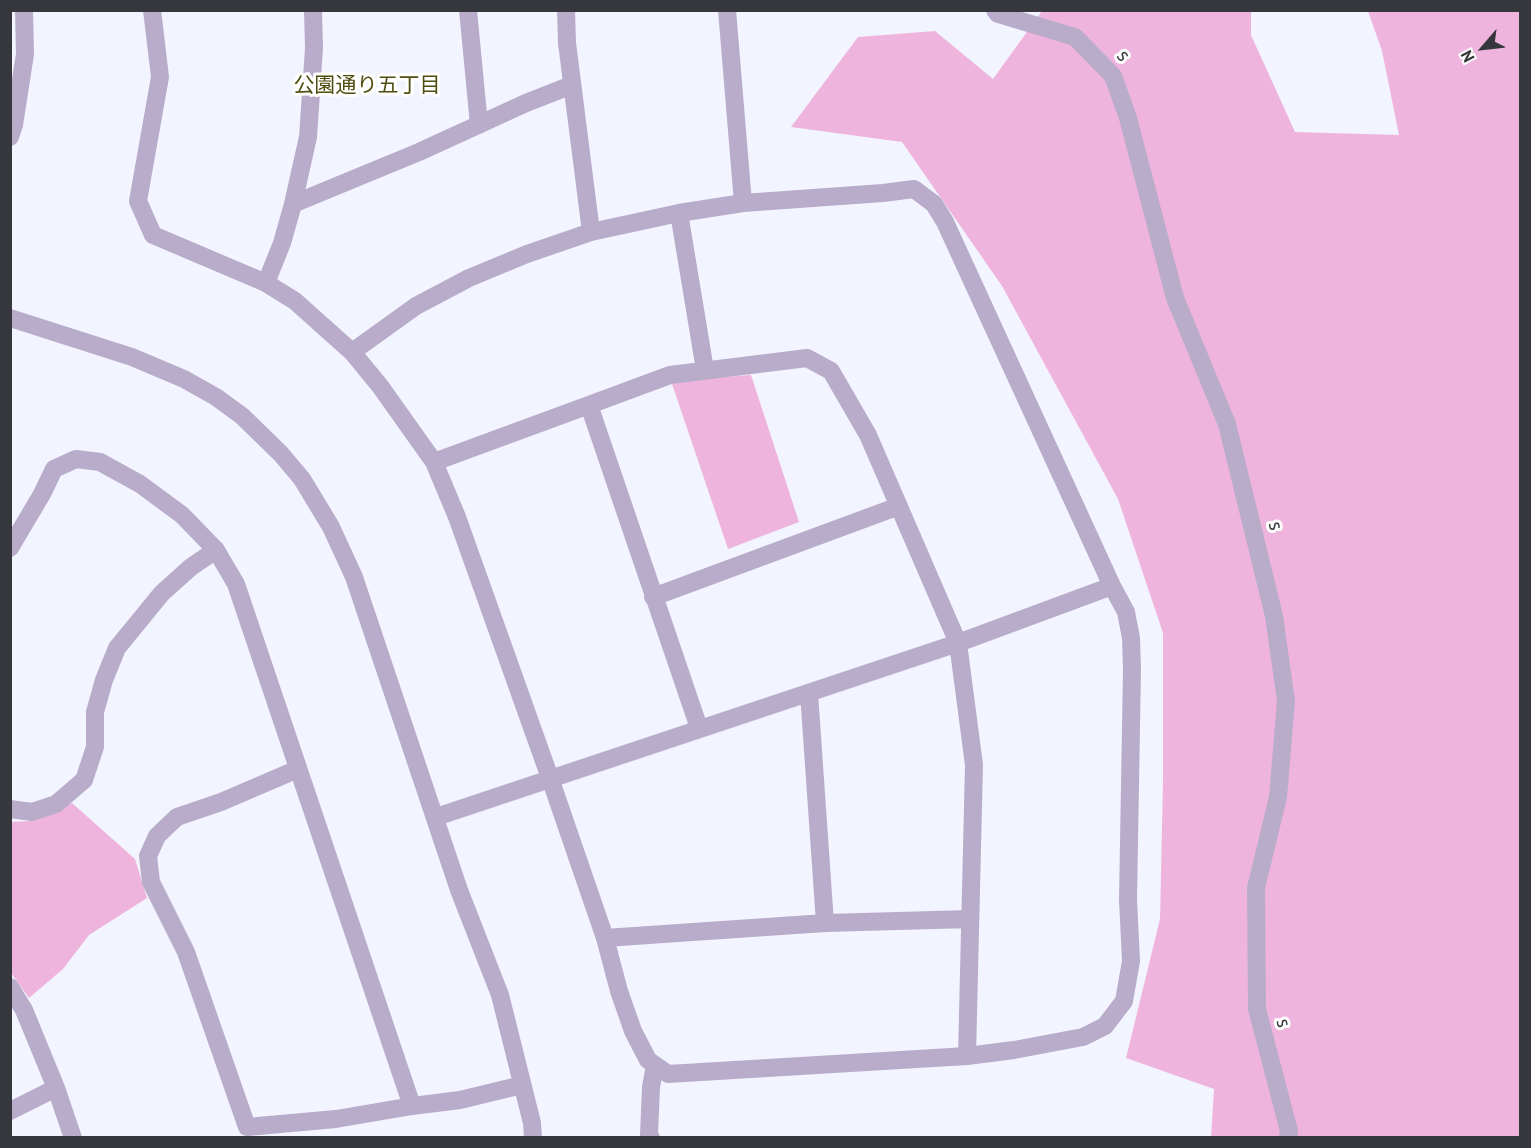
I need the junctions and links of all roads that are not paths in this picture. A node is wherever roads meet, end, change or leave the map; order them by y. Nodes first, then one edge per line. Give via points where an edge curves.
1 (24, 10) edge
2 (152, 10) edge
3 (313, 10) edge
4 (468, 10) edge
5 (566, 10) edge
6 (727, 10) edge
7 (995, 10) edge
8 (572, 85) junction
9 (479, 124) junction
10 (10, 137) edge
11 (743, 203) junction
12 (293, 204) junction
13 (679, 213) junction
14 (591, 232) junction
15 (266, 283) junction
16 (10, 318) edge
17 (352, 352) junction
18 (705, 370) junction
19 (589, 405) junction
20 (434, 462) junction
21 (899, 506) junction
22 (10, 548) edge
23 (216, 550) junction
24 (1112, 586) junction
25 (653, 597) junction
26 (958, 643) junction
27 (808, 693) junction
28 (699, 728) junction
29 (298, 769) junction
30 (550, 778) junction
31 (10, 809) edge
32 (436, 817) junction
33 (970, 919) junction
34 (825, 923) junction
35 (605, 938) junction
36 (10, 987) edge
37 (967, 1056) junction
38 (655, 1065) junction
39 (522, 1085) junction
40 (56, 1088) junction
41 (412, 1106) junction
42 (10, 1111) edge
43 (250, 1132) edge
44 (73, 1137) edge
45 (533, 1137) edge
46 (651, 1137) edge
47 (1288, 1137) edge

1 - 10 street via 25,54
2 - 15 street via 160,77 138,201 153,235
3 - 12 street via 308,137
4 - 9 street
5 - 8 street
6 - 11 street
7 - 47 street, s via 1075,37 1113,76 1128,118 1175,298 1227,424 1274,616 1286,701 1278,797 1256,888 1257,1009
8 - 9 street
8 - 14 street
9 - 12 street
11 - 13 street
11 - 24 street via 914,189 934,204
12 - 15 street
13 - 14 street
13 - 18 street
14 - 17 street via 468,278 416,306
15 - 17 street via 295,301
16 - 32 street via 132,357 184,379 242,416 281,454 302,479 344,551
17 - 20 street
18 - 19 street via 670,375
18 - 21 street via 807,358 831,371 868,435
19 - 20 street
19 - 25 street
20 - 30 street via 465,537
21 - 25 street
21 - 26 street
22 - 23 street via 54,469 76,459 100,462 140,484 182,515
23 - 29 street via 236,584
23 - 31 street via 162,593 117,648 95,712 95,747 84,780 56,804 32,812
24 - 26 street
24 - 37 street via 1126,612 1132,669 1128,900 1131,961 1124,1001 1105,1026 1083,1037
25 - 28 street
26 - 27 street
26 - 33 street via 974,765
27 - 28 street
27 - 34 street
28 - 30 street
29 - 41 street
29 - 43 street via 177,817 157,836 148,856 151,882 186,952
30 - 32 street
30 - 35 street
32 - 39 street via 459,890 500,995
33 - 34 street
33 - 37 street
34 - 35 street
35 - 38 street via 633,1031 648,1060
36 - 40 street via 24,1010
37 - 38 street via 668,1074
38 - 46 street
39 - 41 street via 460,1100
39 - 45 street
40 - 42 street
40 - 44 street
41 - 43 street

